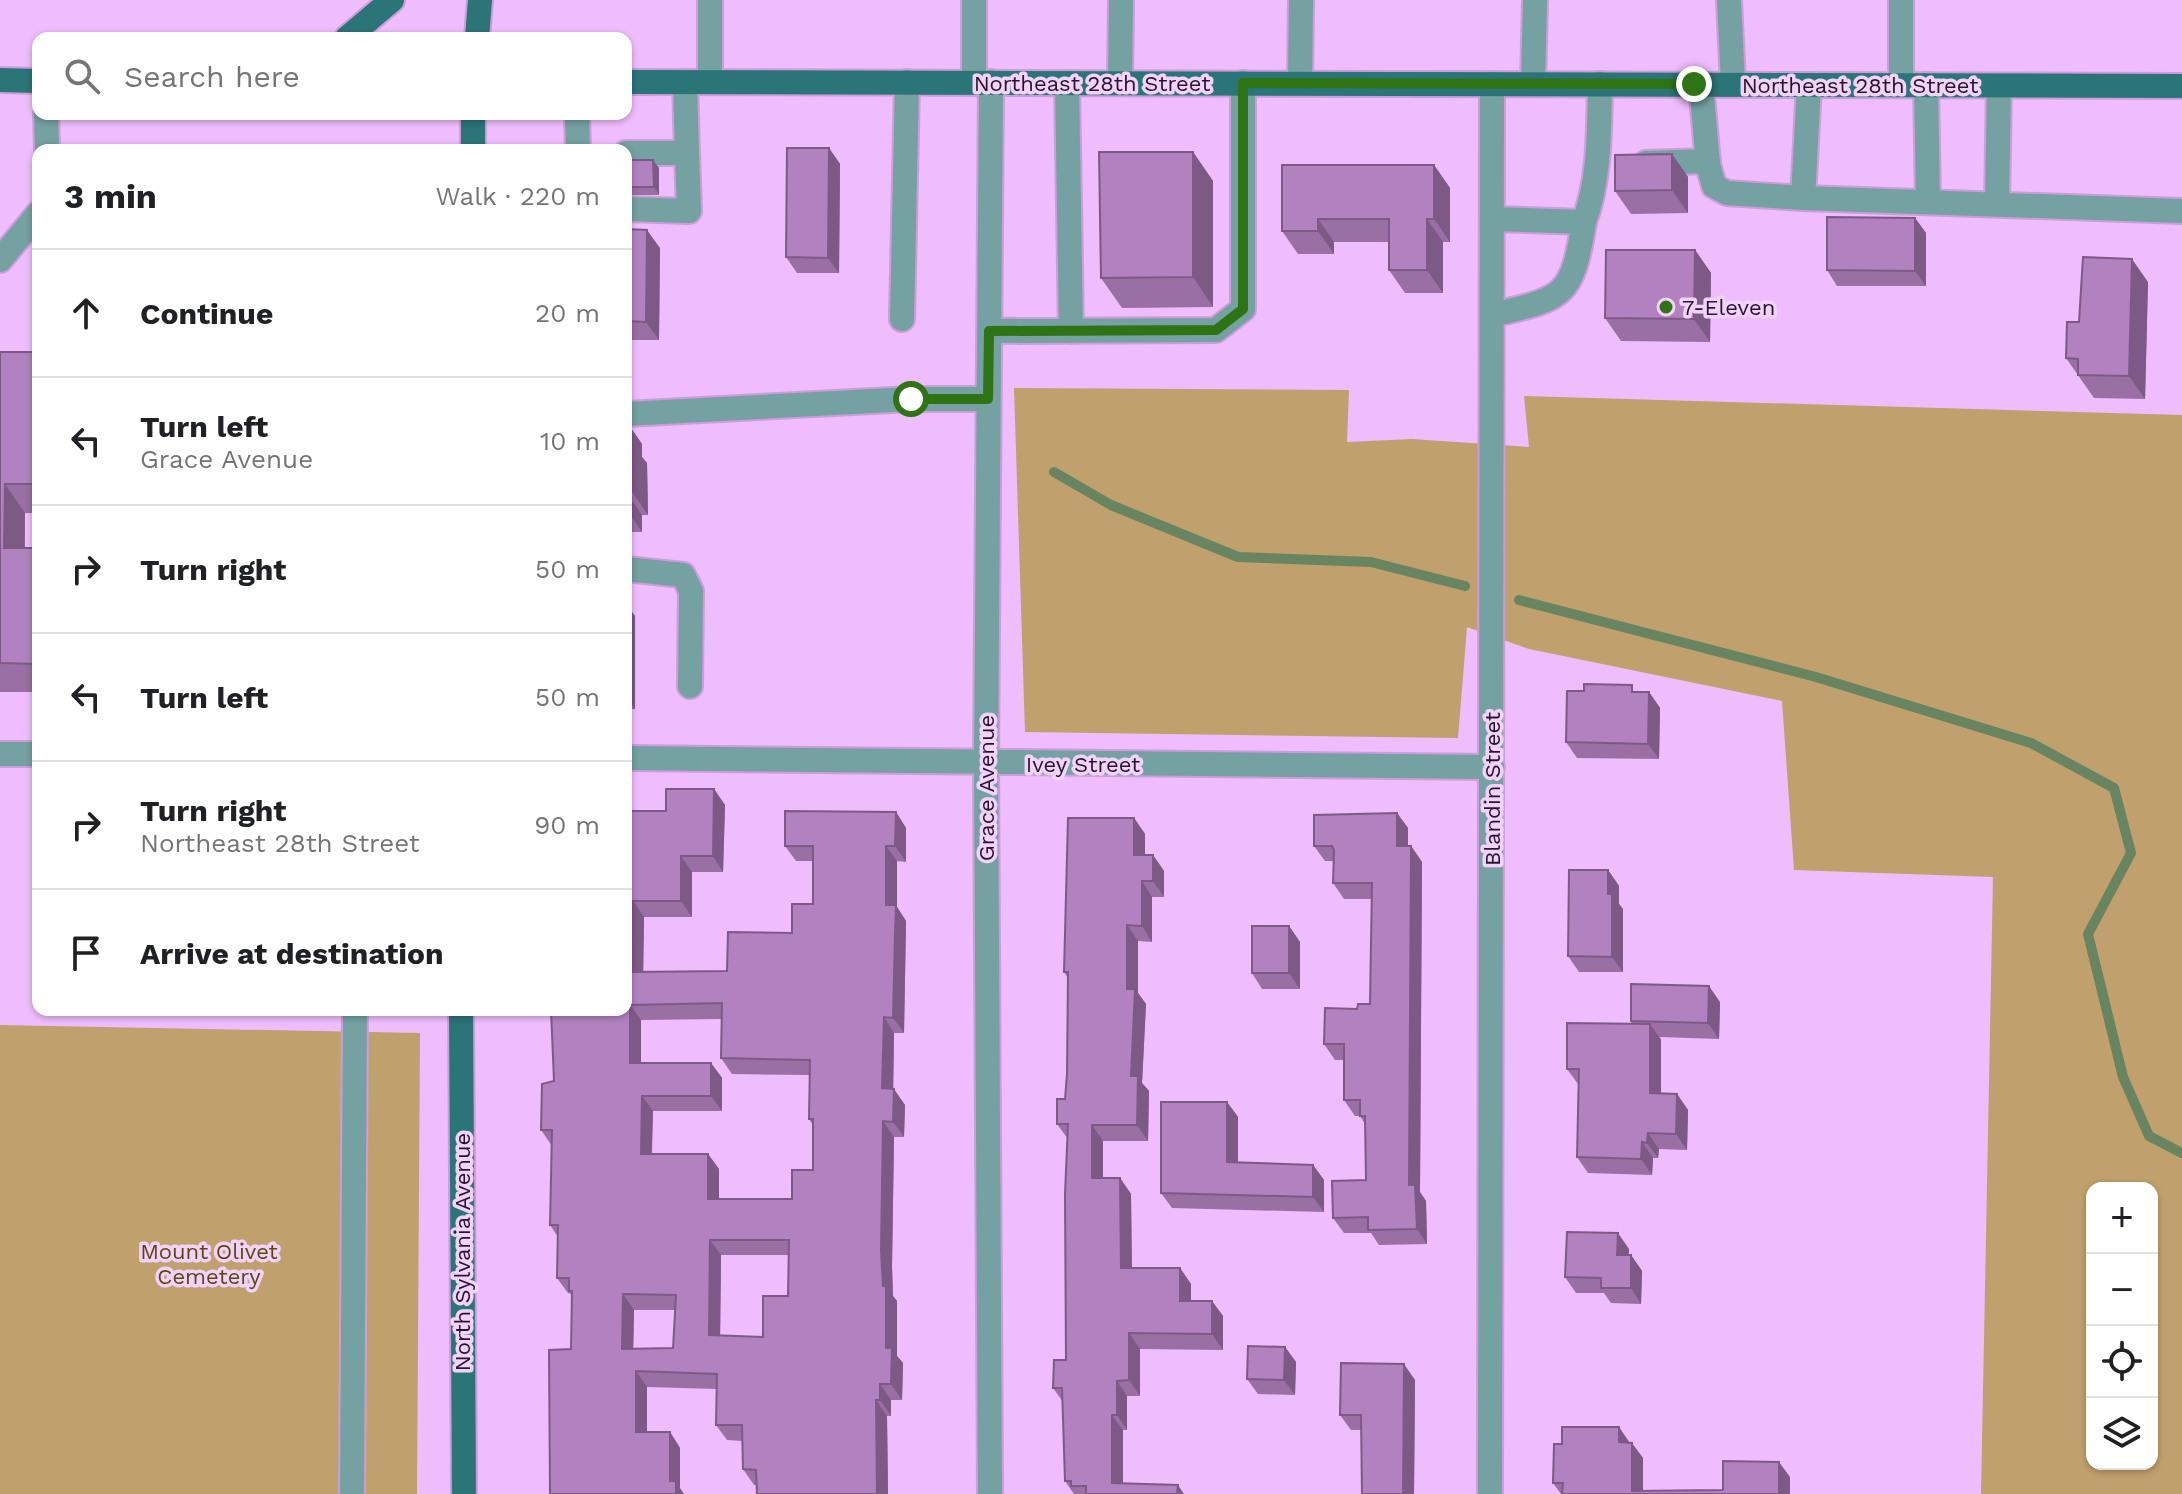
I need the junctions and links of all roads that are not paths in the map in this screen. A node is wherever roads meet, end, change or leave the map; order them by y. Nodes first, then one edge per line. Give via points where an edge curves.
1 (392, 0) edge
2 (480, 0) edge
3 (710, 0) edge
4 (974, 0) edge
5 (1121, 0) edge
6 (1301, 0) edge
7 (1535, 0) edge
8 (1729, 0) edge
9 (1901, 0) edge
10 (354, 32) edge
11 (477, 32) edge
12 (0, 80) edge
13 (32, 81) edge
14 (632, 82) edge
15 (685, 82) junction
16 (710, 82) junction
17 (907, 82) junction
18 (982, 82) junction
19 (1067, 83) junction
20 (1120, 83) junction
21 (1243, 83) junction
22 (1300, 83) junction
23 (1492, 84) junction
24 (1533, 84) junction
25 (1600, 84) junction
26 (1701, 84) junction
27 (1733, 84) junction
28 (1809, 85) junction
29 (1901, 85) junction
30 (1926, 85) junction
31 (1999, 86) junction
32 (2182, 86) edge
33 (46, 120) edge
34 (473, 120) edge
35 (577, 120) edge
36 (47, 144) edge
37 (473, 144) edge
38 (578, 144) edge
39 (632, 153) edge
40 (687, 153) junction
41 (1708, 161) junction
42 (1614, 164) junction
43 (1803, 198) junction
44 (1928, 202) junction
45 (1997, 204) junction
46 (632, 209) edge
47 (2182, 211) edge
48 (1492, 219) junction
49 (32, 221) edge
50 (1584, 222) junction
51 (0, 260) edge
52 (1492, 315) junction
53 (902, 319) dead end
54 (989, 331) junction
55 (1071, 331) junction
56 (988, 399) junction
57 (632, 414) edge
58 (632, 570) edge
59 (690, 686) dead end
60 (0, 754) edge
61 (32, 754) edge
62 (632, 758) edge
63 (986, 763) junction
64 (1492, 767) junction
65 (355, 1016) edge
66 (461, 1016) edge
67 (352, 1494) edge
68 (464, 1494) edge
69 (990, 1494) edge
70 (1490, 1494) edge

1 - 10 main road
2 - 11 main road
3 - 16 street
4 - 18 street, Grace Avenue
5 - 20 street
6 - 22 street
7 - 24 street
8 - 27 street
9 - 29 street
12 - 13 main road
14 - 15 main road, Northeast 28th Street
15 - 16 main road, Northeast 28th Street
15 - 40 street
16 - 17 main road, Northeast 28th Street
17 - 18 main road, Northeast 28th Street
17 - 53 street
18 - 19 main road, Northeast 28th Street
18 - 54 street, Grace Avenue
19 - 20 main road, Northeast 28th Street
19 - 55 street
20 - 21 main road, Northeast 28th Street
21 - 22 main road, Northeast 28th Street
21 - 55 street via 1243,309 1216,330
22 - 23 main road, Northeast 28th Street
23 - 24 main road, Northeast 28th Street
23 - 48 street, Blandin Street
24 - 25 main road, Northeast 28th Street
25 - 26 main road, Northeast 28th Street
25 - 42 street
26 - 27 main road, Northeast 28th Street
26 - 41 street
27 - 28 main road, Northeast 28th Street
28 - 29 main road, Northeast 28th Street
28 - 43 street
29 - 30 main road, Northeast 28th Street
30 - 31 main road, Northeast 28th Street
30 - 44 street
31 - 32 main road, Northeast 28th Street
31 - 45 street
33 - 36 street
34 - 37 main road
35 - 38 street
39 - 40 street
40 - 46 street via 689,211
41 - 42 street
41 - 43 street via 1714,186 1727,193
42 - 50 street
43 - 44 street
44 - 45 street
45 - 47 street
48 - 50 street
48 - 52 street, Blandin Street
49 - 51 street
50 - 52 street via 1568,285 1547,302
52 - 64 street, Blandin Street
54 - 55 street
54 - 56 street, Grace Avenue
56 - 57 street
56 - 63 street, Grace Avenue
58 - 59 street via 683,575 691,591
60 - 61 street
62 - 63 street, Ivey Street
63 - 64 street, Ivey Street
63 - 69 street, Grace Avenue
64 - 70 street, Blandin Street
65 - 67 street
66 - 68 main road, North Sylvania Avenue

